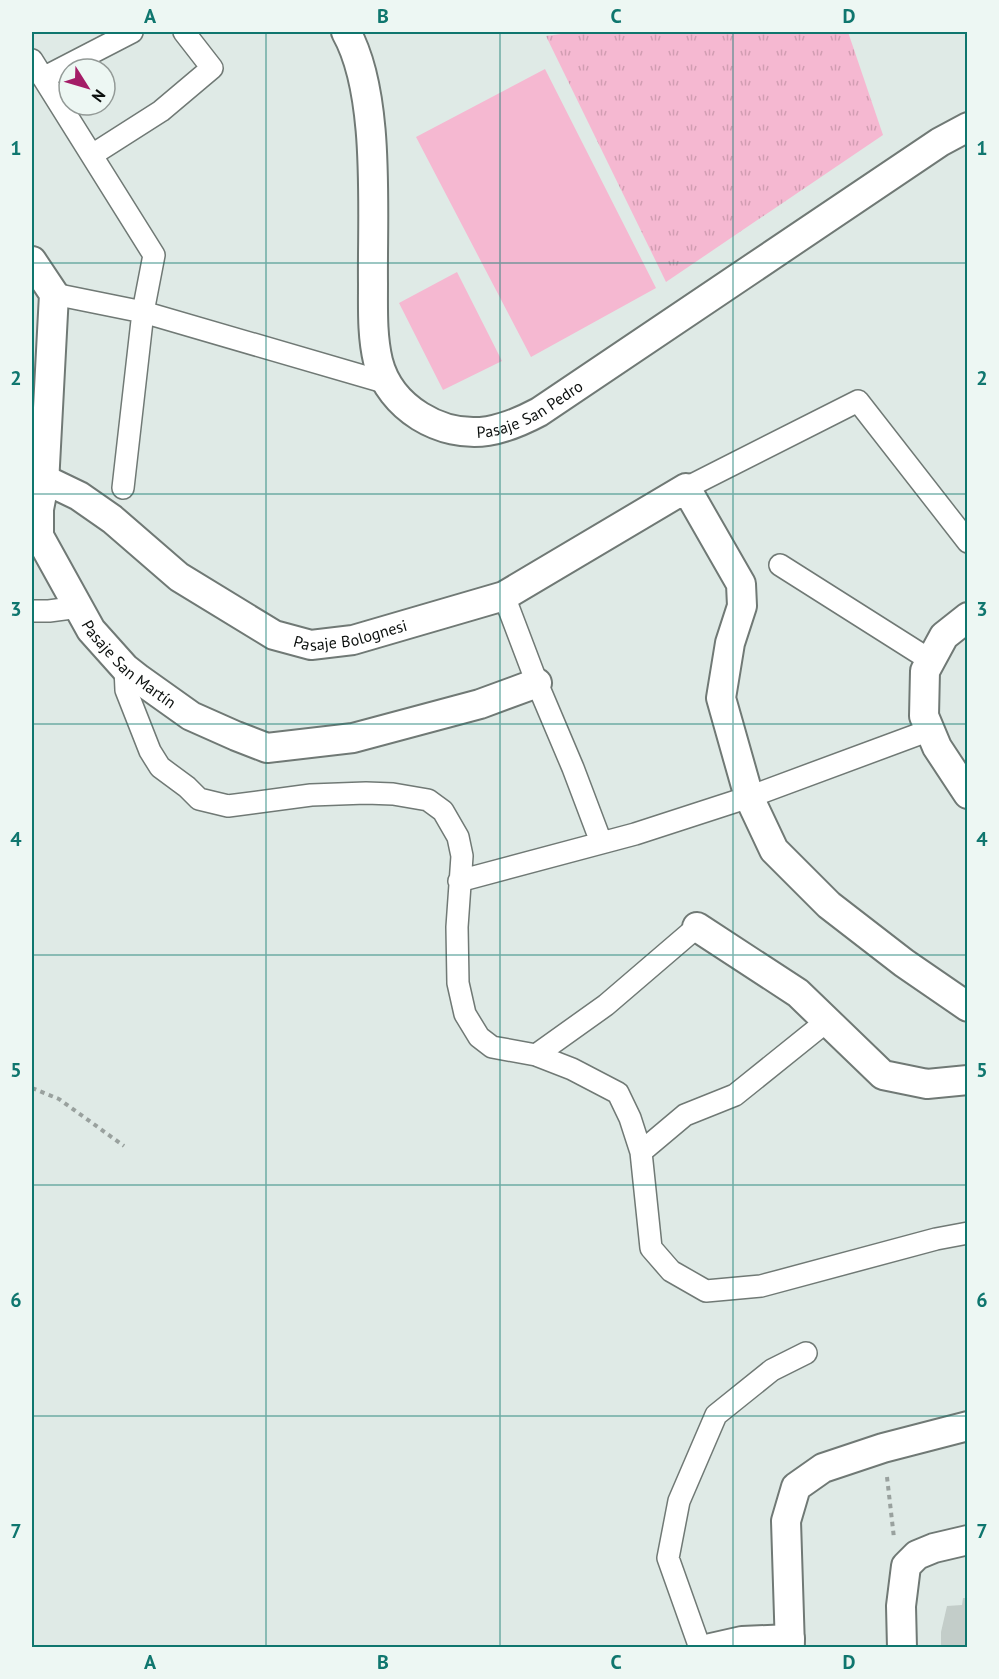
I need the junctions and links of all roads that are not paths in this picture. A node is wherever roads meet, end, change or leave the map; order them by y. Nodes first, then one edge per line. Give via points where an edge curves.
1 (132, 32) edge
2 (346, 32) edge
3 (190, 34) edge
4 (37, 69) edge
5 (968, 127) edge
6 (92, 155) junction
7 (32, 261) edge
8 (54, 294) junction
9 (143, 312) junction
10 (387, 383) junction
11 (38, 485) edge
12 (123, 488) dead end
13 (686, 488) junction
14 (968, 542) edge
15 (780, 565) dead end
16 (504, 596) junction
17 (79, 607) junction
18 (32, 611) edge
19 (968, 617) edge
20 (930, 660) junction
21 (125, 668) junction
22 (537, 683) junction
23 (930, 730) junction
24 (968, 794) edge
25 (749, 797) junction
26 (601, 842) junction
27 (459, 881) junction
28 (697, 927) joint
29 (968, 1007) edge
30 (827, 1022) junction
31 (536, 1055) junction
32 (968, 1080) edge
33 (641, 1152) junction
34 (968, 1233) edge
35 (806, 1353) dead end
36 (968, 1426) edge
37 (968, 1540) edge
38 (790, 1643) edge
39 (699, 1647) edge
40 (711, 1647) edge
41 (902, 1647) edge

1 - 4 street
2 - 10 street, Pasaje San Pedro via 359,67 370,120 373,318 378,363
3 - 6 street via 212,68 161,111
4 - 6 street
5 - 10 street, Pasaje San Pedro via 539,412 513,425 486,432 435,424 413,413
6 - 9 street via 154,255
7 - 8 street
8 - 9 street
8 - 11 street, Pasaje San Martín
9 - 10 street
9 - 12 street
11 - 16 street, Pasaje Bolognesi via 52,483 79,496 179,577 213,599 274,635 311,645 352,640
11 - 17 street, Pasaje San Martín via 39,536
13 - 14 street via 858,401
13 - 16 street, Pasaje Bolognesi
13 - 25 street via 741,584 742,606 730,643 721,698
15 - 20 street
16 - 22 street
17 - 18 street
17 - 21 street, Pasaje San Martín via 91,630
19 - 20 street via 944,636
20 - 23 street via 925,671 924,716
21 - 22 street, Pasaje San Martín via 191,716 267,748 353,738 480,704
21 - 27 street via 126,690 150,751 160,767 199,800 228,806 291,797 366,793 428,800 443,811 458,837 462,856
22 - 26 street
23 - 24 street
23 - 25 street
25 - 26 street
25 - 29 street via 774,850 829,905
26 - 27 street
27 - 31 street via 458,983 465,1014 479,1037 492,1047
28 - 30 street via 798,993
28 - 31 street via 606,1005
30 - 32 street via 883,1075 927,1084
30 - 33 street via 735,1095 685,1115
31 - 33 street via 618,1093
33 - 34 street via 651,1248 671,1271 706,1291 761,1286
35 - 39 street via 772,1370 716,1415 679,1501 668,1558
36 - 38 street via 823,1468 796,1487 786,1521
37 - 41 street via 917,1555 906,1566 901,1606
38 - 40 street via 742,1641

